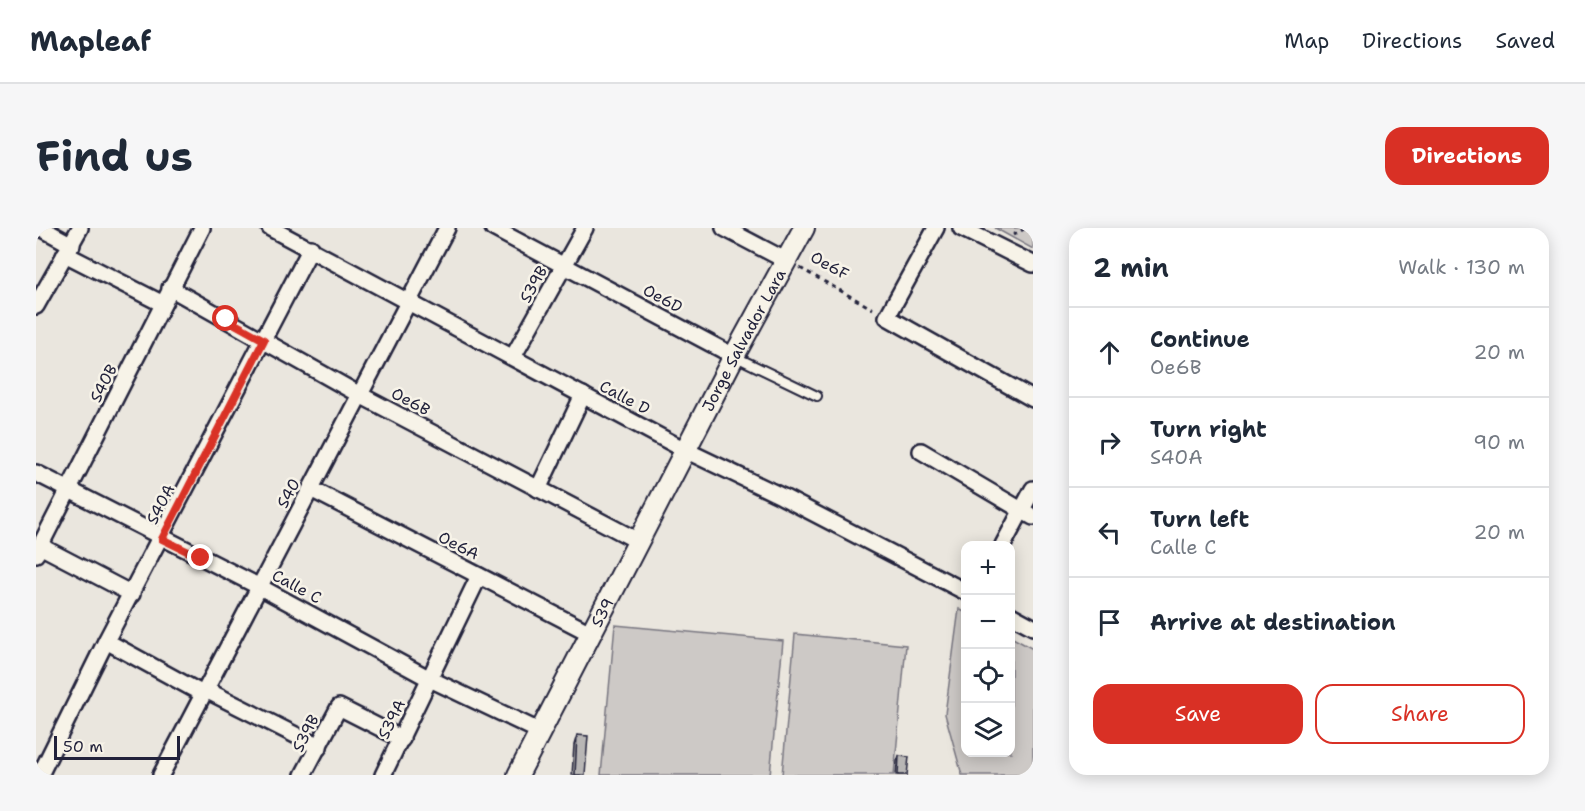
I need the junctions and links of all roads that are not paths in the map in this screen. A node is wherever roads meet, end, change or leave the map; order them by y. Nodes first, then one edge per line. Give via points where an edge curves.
1 (41, 228) edge
2 (80, 228) edge
3 (202, 228) edge
4 (270, 228) edge
5 (447, 228) edge
6 (493, 228) edge
7 (585, 228) edge
8 (724, 228) edge
9 (804, 228) edge
10 (936, 228) edge
11 (961, 228) edge
12 (310, 248) junction
13 (69, 249) junction
14 (785, 260) junction
15 (1033, 264) edge
16 (564, 266) junction
17 (170, 288) junction
18 (409, 301) junction
19 (163, 304) junction
20 (36, 306) edge
21 (264, 340) junction
22 (734, 356) junction
23 (513, 357) junction
24 (360, 395) junction
25 (583, 395) junction
26 (817, 396) dead end
27 (1033, 399) edge
28 (685, 450) junction
29 (921, 451) dead end
30 (36, 473) edge
31 (69, 489) junction
32 (310, 489) junction
33 (538, 489) junction
34 (1033, 489) edge
35 (1027, 514) edge
36 (162, 539) junction
37 (1007, 541) edge
38 (638, 542) junction
39 (38, 550) edge
40 (479, 576) junction
41 (260, 587) junction
42 (961, 589) edge
43 (132, 594) junction
44 (1015, 617) edge
45 (1033, 627) edge
46 (590, 633) junction
47 (106, 641) junction
48 (430, 679) junction
49 (204, 692) junction
50 (542, 732) junction
51 (402, 739) junction
52 (319, 747) junction
53 (40, 775) edge
54 (161, 775) edge
55 (303, 775) edge
56 (383, 775) edge
57 (518, 775) edge

1 - 13 street
2 - 13 street
3 - 17 street, S40B
4 - 12 street, Calle D
5 - 18 street, S40
6 - 16 street, Oe6D
7 - 16 street, S39B
8 - 14 street, Oe6F
9 - 14 street, Jorge Salvador Lara
10 - 27 street via 887,317
11 - 15 street
12 - 18 street, Calle D
12 - 21 street, S40A
13 - 19 street
13 - 20 street
14 - 22 street, Jorge Salvador Lara
16 - 22 street, Oe6D
16 - 23 street, S39B
17 - 19 street, S40B
17 - 21 street, Oe6B
18 - 23 street, Calle D
18 - 24 street, S40
19 - 31 street, S40B
21 - 24 street, Oe6B
21 - 36 street, S40A
22 - 26 lane, Oe6D
22 - 28 street, Jorge Salvador Lara
23 - 25 street, Calle D
24 - 32 street, S40
24 - 33 street, Oe6B
25 - 28 street, Calle D
25 - 33 street
28 - 38 street, S39
28 - 42 street, Calle D
29 - 35 street
30 - 31 street, Calle C
31 - 36 street, Calle C
31 - 39 street, S40B
32 - 40 street, Oe6A
32 - 41 street, S40
33 - 38 street, Oe6B
34 - 35 street
35 - 37 street
36 - 41 street, Calle C
36 - 43 street, S40A
38 - 46 street, S39
39 - 43 street
40 - 46 street, Oe6A
40 - 48 street, S39A
41 - 48 street, Calle C
41 - 49 street, S40
43 - 47 street, S40A
44 - 45 street
46 - 50 street, S39
47 - 49 street
47 - 53 street, S40A
48 - 50 street, Calle C
48 - 51 street, S39A
49 - 52 street
49 - 54 street, S40
50 - 57 street, S39
51 - 52 street, S39B via 339,707
51 - 56 street, S39A
52 - 55 street, S39B

